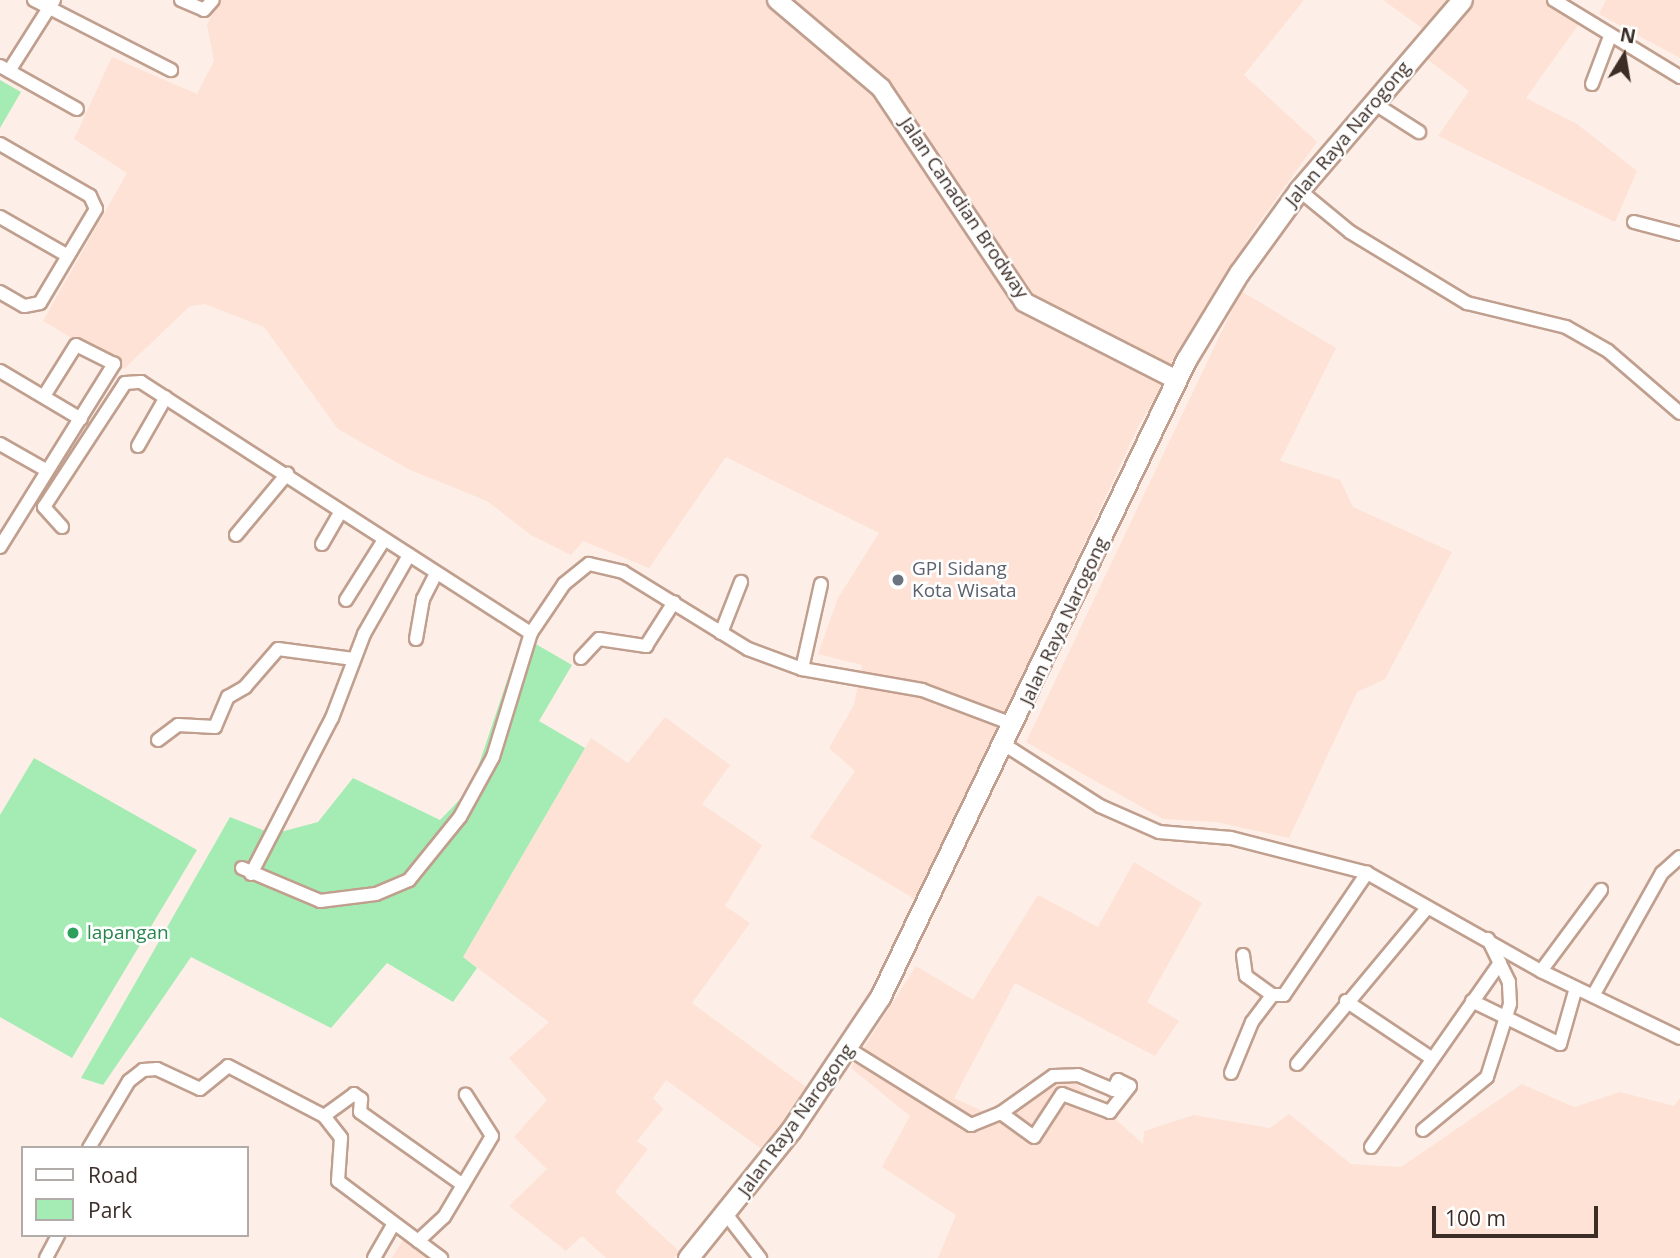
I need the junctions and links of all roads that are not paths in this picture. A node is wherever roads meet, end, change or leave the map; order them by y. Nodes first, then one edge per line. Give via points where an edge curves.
1 (34, 0) edge
2 (181, 0) edge
3 (213, 0) edge
4 (777, 0) edge
5 (1462, 0) edge
6 (1554, 0) edge
7 (51, 4) edge
8 (1609, 39) junction
9 (4, 69) edge
10 (171, 70) dead end
11 (1680, 77) edge
12 (1592, 84) dead end
13 (1372, 102) junction
14 (77, 108) dead end
15 (1419, 132) dead end
16 (0, 144) edge
17 (1299, 190) junction
18 (0, 217) edge
19 (1634, 222) dead end
20 (1680, 234) edge
21 (68, 256) junction
22 (0, 292) edge
23 (0, 371) edge
24 (1177, 380) junction
25 (44, 396) junction
26 (166, 397) junction
27 (1680, 413) edge
28 (81, 419) junction
29 (0, 444) edge
30 (138, 446) dead end
31 (46, 470) junction
32 (287, 474) junction
33 (340, 513) junction
34 (6, 524) edge
35 (62, 527) dead end
36 (236, 535) dead end
37 (384, 540) junction
38 (322, 544) dead end
39 (0, 547) edge
40 (409, 555) junction
41 (436, 573) junction
42 (741, 582) dead end
43 (821, 584) dead end
44 (346, 600) dead end
45 (674, 602) junction
46 (531, 633) junction
47 (721, 634) junction
48 (416, 639) dead end
49 (353, 659) junction
50 (581, 659) dead end
51 (802, 669) junction
52 (1015, 725) junction
53 (158, 740) dead end
54 (1005, 745) junction
55 (1680, 857) edge
56 (1367, 873) junction
57 (1601, 890) dead end
58 (1427, 908) junction
59 (1488, 939) junction
60 (1243, 955) dead end
61 (1500, 963) junction
62 (1541, 971) junction
63 (1576, 988) junction
64 (1594, 994) junction
65 (1272, 995) junction
66 (1346, 1001) junction
67 (1472, 1001) junction
68 (1506, 1020) junction
69 (1680, 1038) edge
70 (849, 1049) junction
71 (1431, 1058) junction
72 (1297, 1064) dead end
73 (1231, 1073) dead end
74 (466, 1095) dead end
75 (1001, 1113) junction
76 (324, 1116) junction
77 (1423, 1130) dead end
78 (90, 1146) edge
79 (1371, 1147) dead end
80 (463, 1185) junction
81 (726, 1214) junction
82 (393, 1225) junction
83 (57, 1237) edge
84 (423, 1244) junction
85 (46, 1258) edge
86 (374, 1258) edge
87 (417, 1258) edge
88 (441, 1258) edge
89 (688, 1258) edge
90 (760, 1258) edge

1 - 7 street
2 - 3 street via 204,10
4 - 24 street, Jalan Canadian Brodway via 881,88 1024,302
5 - 13 main road, Jalan Raya Narogong
6 - 8 street
7 - 9 street
7 - 10 street
8 - 11 street
8 - 12 street
9 - 14 street
13 - 15 street
13 - 17 main road, Jalan Raya Narogong
16 - 21 street via 95,202
17 - 24 main road, Jalan Raya Narogong via 1238,273
17 - 27 street via 1350,232 1467,303 1566,327 1608,351
18 - 21 street
19 - 20 street
21 - 22 street via 35,307
23 - 25 street
24 - 52 main road, Jalan Raya Narogong
25 - 28 street
25 - 28 street via 76,345 111,360 112,370
26 - 30 street
26 - 32 street
26 - 35 street via 141,382 125,383 44,507
28 - 31 street
29 - 31 street
31 - 34 street
32 - 33 street
32 - 36 street
33 - 37 street
33 - 38 street
34 - 39 street
37 - 40 street
37 - 44 street
40 - 41 street
40 - 49 street
41 - 46 street
41 - 48 street via 423,599
42 - 47 street
43 - 51 street
45 - 46 street via 623,572 589,564 564,584
45 - 47 street
45 - 50 street via 646,646 599,639
46 - 49 street via 493,757 460,817 409,880 376,894 320,901 247,871 332,718
47 - 51 street
49 - 53 street via 278,649 245,687 228,697 215,727 178,725
51 - 52 street via 922,690
52 - 54 main road, Jalan Raya Narogong
54 - 56 street via 1100,806 1159,832 1231,838
54 - 70 main road, Jalan Raya Narogong
55 - 64 street via 1662,873
56 - 58 street
56 - 65 street via 1287,993
57 - 62 street
58 - 59 street
58 - 66 street
59 - 61 street
59 - 62 street
60 - 65 street via 1246,976
61 - 67 street
61 - 68 street via 1508,982
62 - 63 street
63 - 64 street
63 - 68 street via 1560,1044
64 - 69 street
65 - 73 street via 1252,1022
66 - 71 street
66 - 72 street
67 - 68 street
67 - 71 street
68 - 77 street via 1483,1084
70 - 75 street via 971,1125
70 - 81 main road, Jalan Raya Narogong
71 - 79 street
74 - 80 street via 493,1131
75 - 75 street via 1053,1076 1078,1075 1113,1090 1119,1080 1130,1088 1110,1112 1062,1094 1034,1137
76 - 78 street via 228,1066 200,1089 157,1069 143,1070 129,1081
76 - 80 street via 354,1094 361,1100 360,1112
76 - 82 street via 341,1138 338,1181
80 - 84 street
81 - 89 main road, Jalan Raya Narogong
81 - 90 street
82 - 84 street
82 - 86 street
83 - 85 street
84 - 87 street
84 - 88 street

